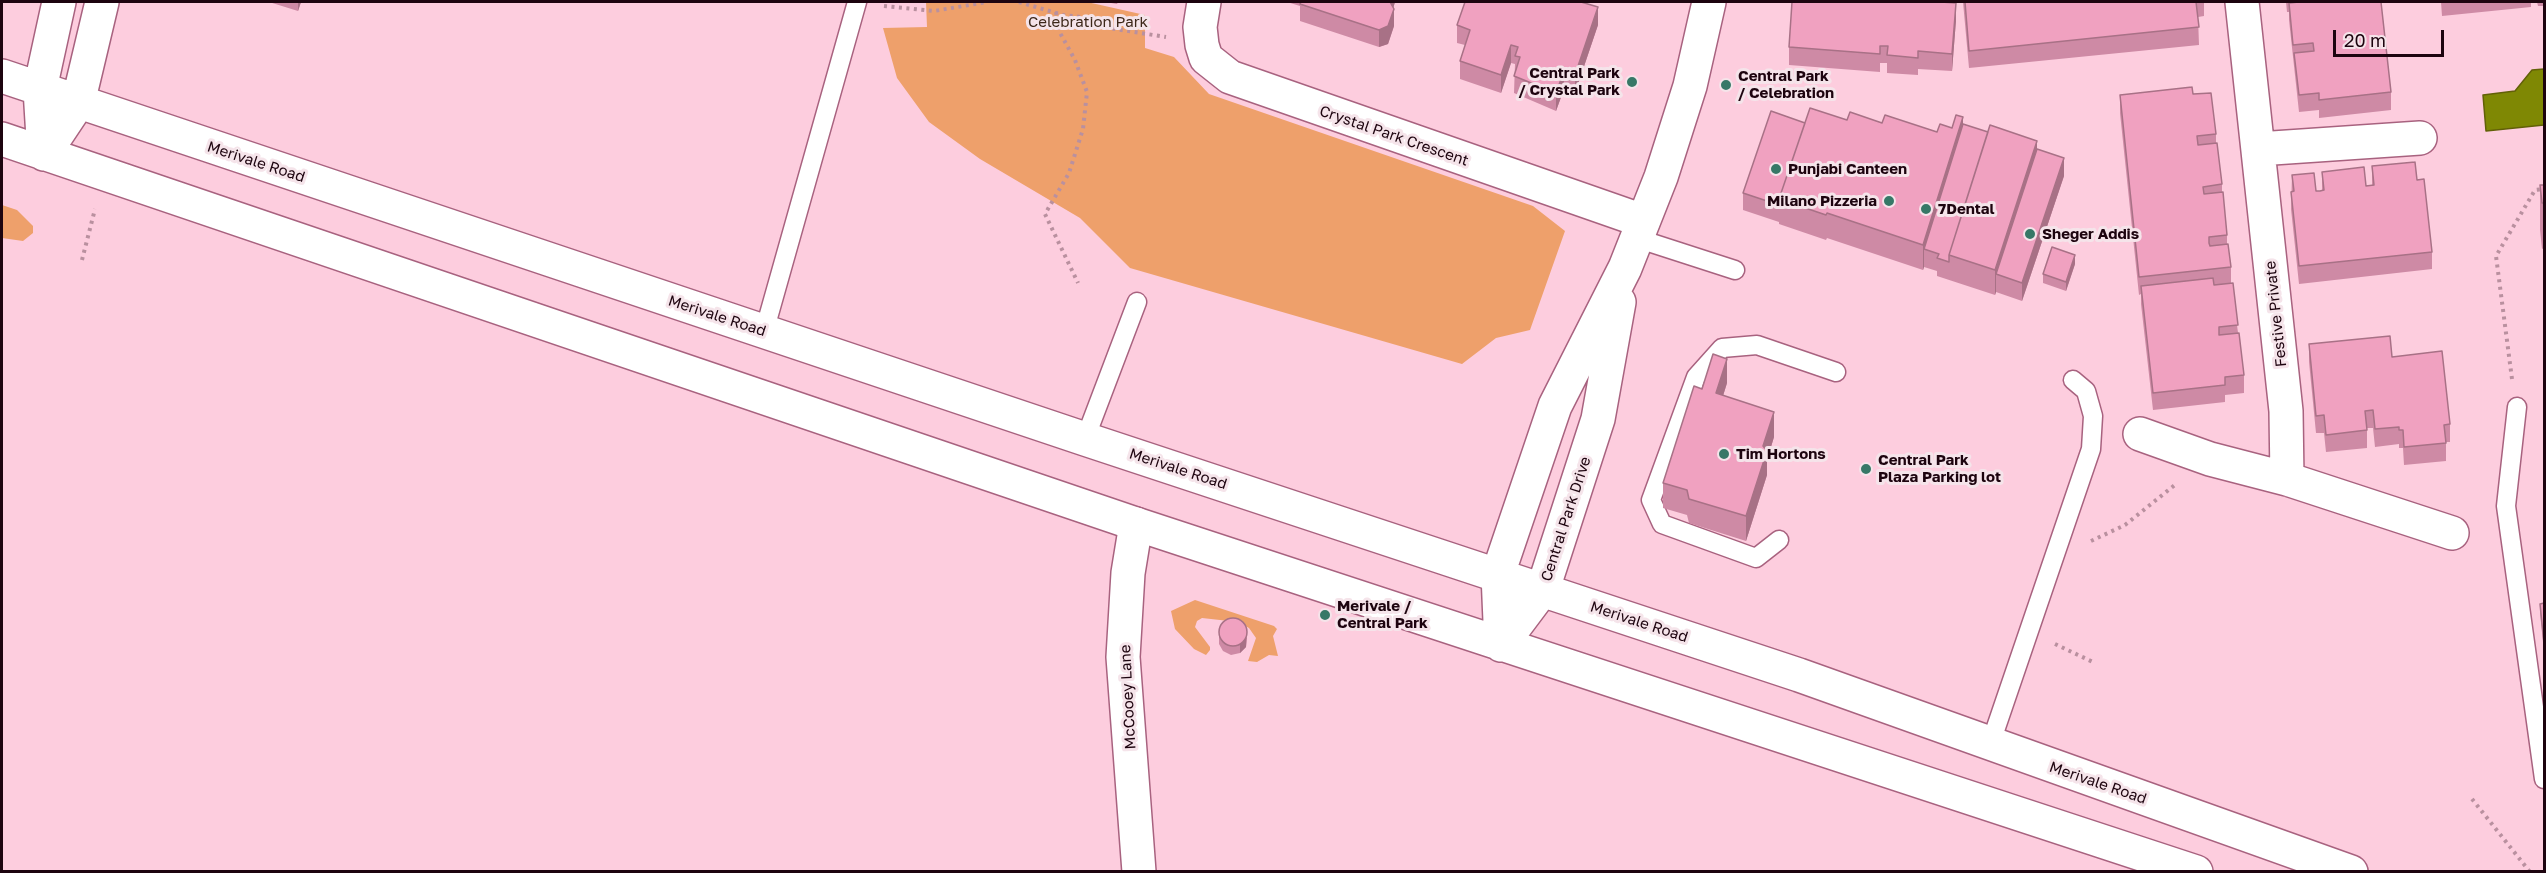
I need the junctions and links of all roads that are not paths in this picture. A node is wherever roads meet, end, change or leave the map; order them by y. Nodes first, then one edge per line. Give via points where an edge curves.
1 (59, 2) edge
2 (102, 2) edge
3 (1204, 2) edge
4 (1709, 2) edge
5 (2242, 2) edge
6 (857, 3) edge
7 (2, 76) edge
8 (40, 88) junction
9 (78, 103) junction
10 (2420, 138) dead end
11 (2, 139) edge
12 (2258, 149) junction
13 (44, 154) junction
14 (1635, 242) junction
15 (1735, 270) dead end
16 (1137, 302) dead end
17 (764, 332) junction
18 (1836, 372) dead end
19 (2073, 380) dead end
20 (2517, 407) road end
21 (2140, 434) dead end
22 (1085, 439) junction
23 (2287, 479) junction
24 (1136, 524) junction
25 (2452, 533) dead end
26 (1779, 540) dead end
27 (1498, 574) junction
28 (1543, 589) junction
29 (1501, 645) junction
30 (1990, 745) junction
31 (2544, 779) edge
32 (1139, 872) edge
33 (2196, 872) edge
34 (2351, 872) edge

1 - 8 main road
2 - 9 main road
3 - 14 main road, Crystal Park Crescent via 1200,27 1206,58 1230,77
4 - 14 main road, Central Park Drive via 1687,96 1665,167
5 - 12 main road, Festive Private
6 - 17 lane
7 - 8 main road, Merivale Road
8 - 9 main road, Merivale Road
8 - 13 main road
9 - 13 main road
9 - 17 main road, Merivale Road
10 - 12 main road
11 - 13 main road
12 - 23 main road, Festive Private via 2286,411
13 - 24 main road
14 - 15 lane
14 - 27 main road, Central Park Drive via 1555,406
14 - 28 main road, Central Park Drive via 1598,419
16 - 22 lane
17 - 22 main road, Merivale Road
18 - 26 lane via 1757,345 1722,348 1696,377 1651,500 1662,524 1756,558
19 - 30 lane via 2086,391 2093,416 2091,449
20 - 31 lane via 2506,506
21 - 23 main road via 2210,459
22 - 27 main road, Merivale Road
23 - 25 main road
24 - 29 main road
24 - 32 main road, McCooey Lane via 1128,573 1123,657
27 - 28 main road, Merivale Road
27 - 29 main road, Central Park Drive
28 - 29 main road, Central Park Drive
28 - 30 main road, Merivale Road via 1820,682
29 - 33 main road
30 - 34 main road, Merivale Road

